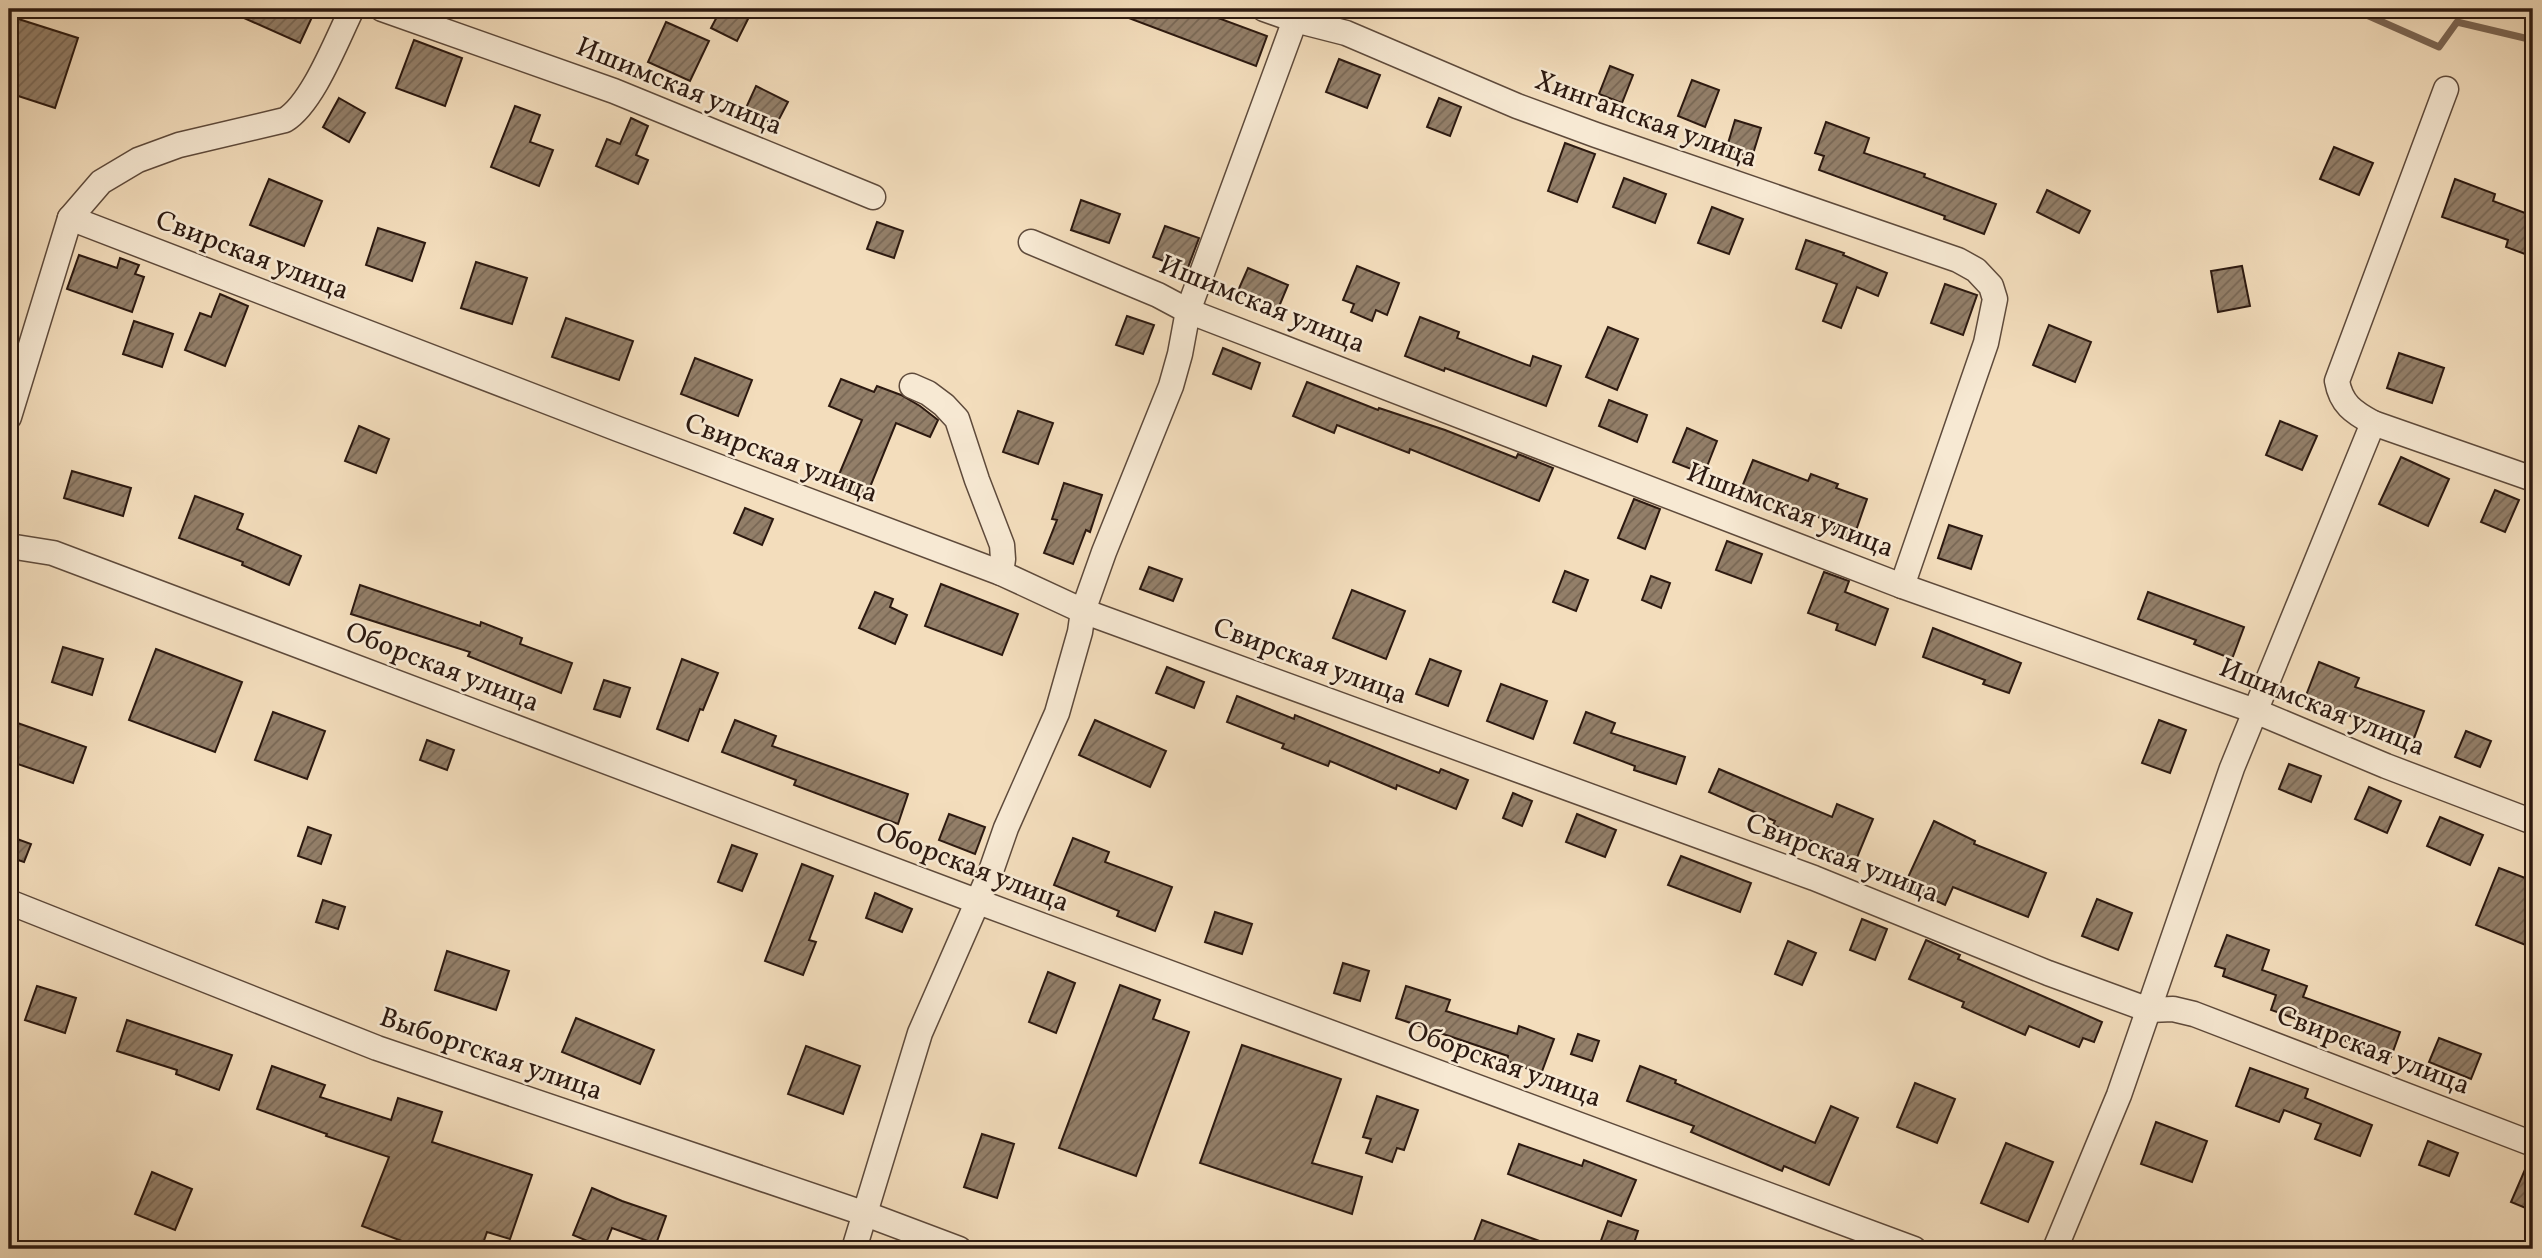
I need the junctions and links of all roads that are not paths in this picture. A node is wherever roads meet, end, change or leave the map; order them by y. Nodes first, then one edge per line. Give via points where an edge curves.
1 (352, 9) edge
2 (382, 9) edge
3 (1264, 9) edge
4 (1295, 20) junction
5 (2446, 89) dead end
6 (873, 197) dead end
7 (71, 218) junction
8 (1031, 242) dead end
9 (1188, 311) junction
10 (912, 386) dead end
11 (9, 417) edge
12 (2373, 423) junction
13 (2533, 479) edge
14 (9, 546) edge
15 (1001, 573) junction
16 (1902, 586) junction
17 (1083, 611) junction
18 (2255, 711) junction
19 (2533, 822) edge
20 (976, 901) junction
21 (9, 902) edge
22 (2149, 1010) junction
23 (2533, 1144) edge
24 (866, 1214) junction
25 (854, 1249) edge
26 (959, 1249) edge
27 (1914, 1249) edge
28 (2055, 1249) edge

1 - 7 street via 296,114 138,160 101,182
2 - 6 street, Ишимская улица via 614,91
3 - 4 street, Хинганская улица
4 - 9 street
4 - 16 street, Хинганская улица via 1346,33 1517,106 1976,270 1991,286 1995,299 1986,343
5 - 12 street via 2337,380 2345,406
7 - 11 street
7 - 15 street, Свирская улица
8 - 9 street, Ишимская улица
9 - 16 street, Ишимская улица
9 - 17 street via 1171,386
10 - 15 street via 928,393 957,419 1002,545
12 - 13 street
12 - 18 street
14 - 20 street, Оборская улица via 52,553
15 - 17 street, Свирская улица
16 - 18 street, Ишимская улица
17 - 20 street via 1057,713
17 - 22 street, Свирская улица via 1814,878
18 - 19 street, Ишимская улица
18 - 22 street
20 - 24 street via 920,1033
20 - 27 street, Оборская улица
21 - 24 street, Выборгская улица via 377,1048
22 - 23 street, Свирская улица via 2194,1014
22 - 28 street
24 - 25 street
24 - 26 street, Выборгская улица

